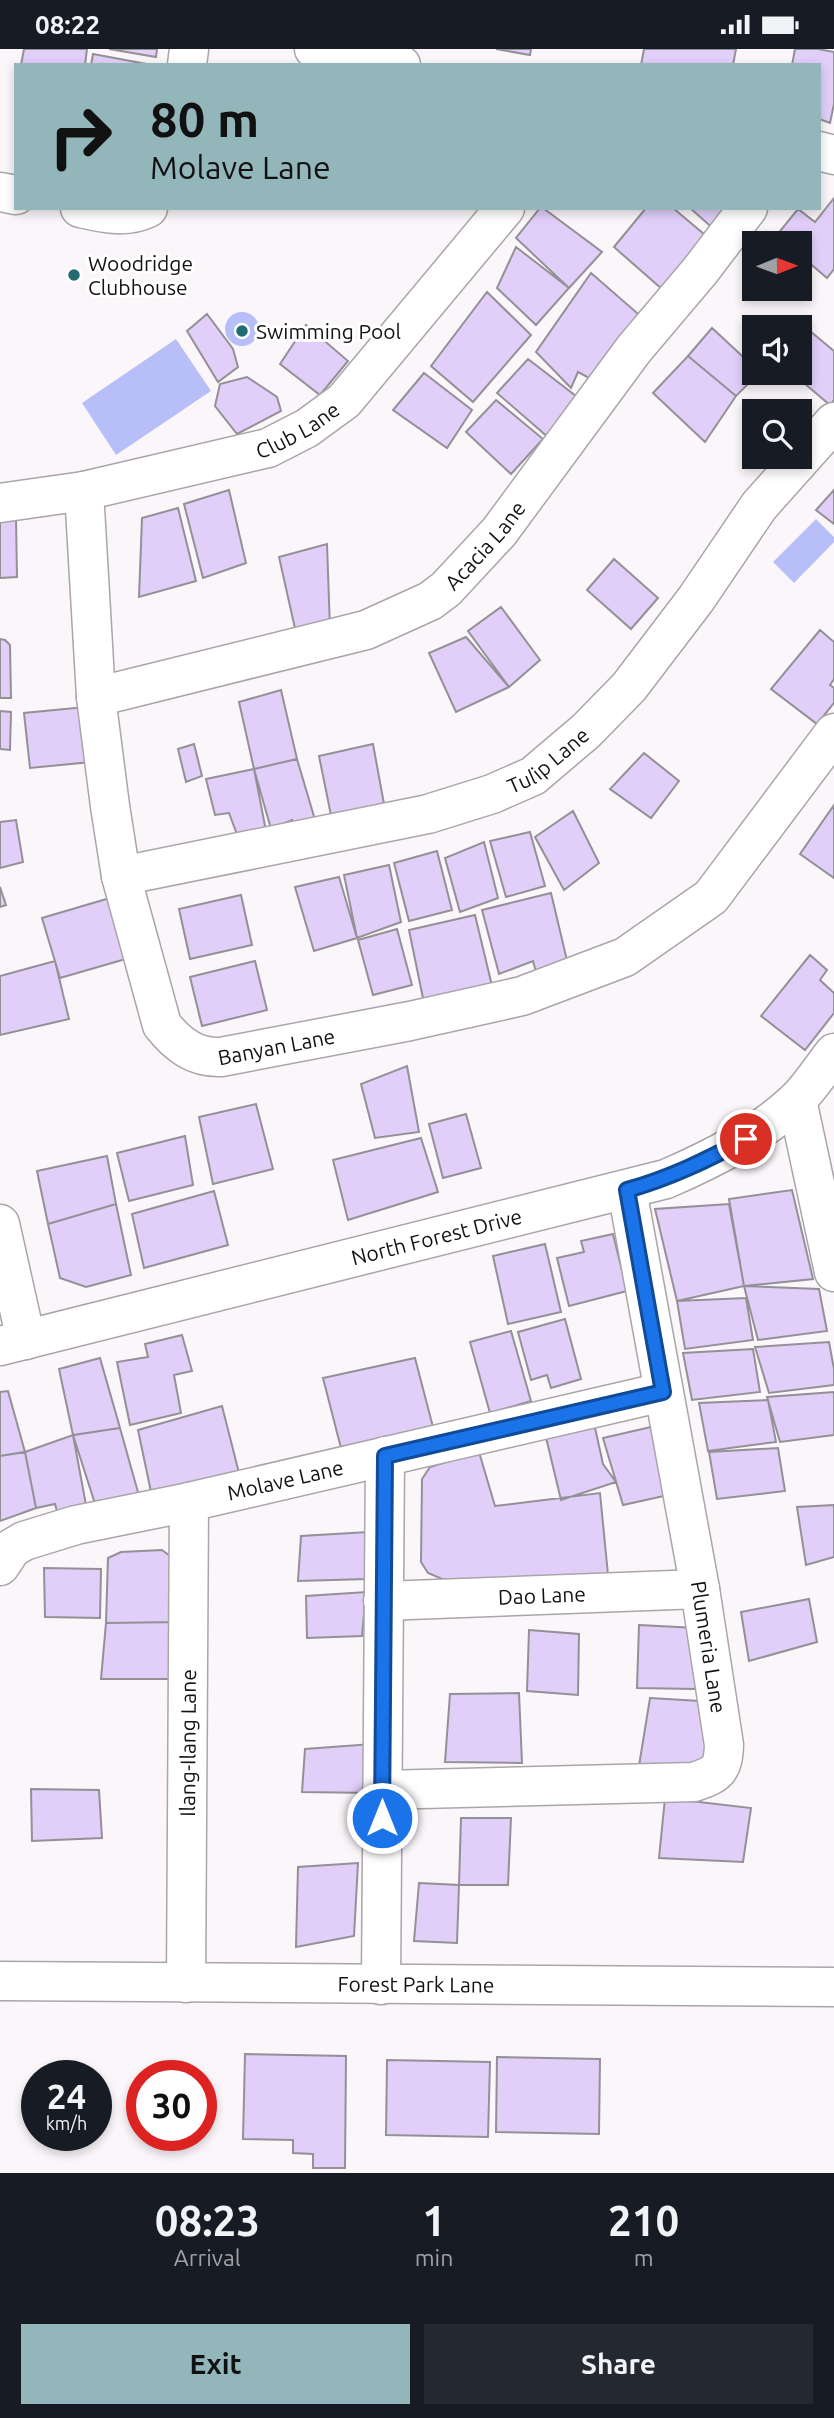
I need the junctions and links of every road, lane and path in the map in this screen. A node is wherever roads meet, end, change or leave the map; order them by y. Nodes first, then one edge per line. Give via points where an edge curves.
1 (314, 49) edge
2 (390, 63) edge
3 (89, 210) edge
4 (142, 210) edge
5 (503, 210) edge
6 (746, 210) edge
7 (834, 422) edge
8 (84, 491) junction
9 (0, 503) edge
10 (96, 697) junction
11 (834, 733) edge
12 (121, 876) junction
13 (834, 1053) edge
14 (797, 1100) junction
15 (627, 1190) junction
16 (0, 1224) edge
17 (834, 1272) edge
18 (13, 1343) edge
19 (663, 1392) junction
20 (385, 1456) junction
21 (189, 1502) junction
22 (0, 1566) edge
23 (700, 1589) junction
24 (383, 1601) junction
25 (382, 1790) junction
26 (0, 1981) edge
27 (186, 1983) junction
28 (381, 1985) junction
29 (834, 1987) edge

1 - 2 street
3 - 4 street via 128,215
5 - 8 street, Club Lane via 344,401 307,428 268,448
6 - 10 street, Acacia Lane via 634,349 499,532 430,601 366,630
7 - 12 street, Tulip Lane via 759,506 629,687 533,776 428,814
8 - 9 street, Club Lane
8 - 10 street, Banyan Lane
10 - 12 street, Banyan Lane
11 - 12 street, Banyan Lane via 712,897 670,928 625,957 522,996 410,1021 221,1057 190,1051 175,1042 162,1025
13 - 14 street, North Forest Drive
14 - 15 street, North Forest Drive via 746,1139 700,1164
14 - 17 street
15 - 18 street, North Forest Drive
15 - 19 street, Plumeria Lane
16 - 18 street
19 - 20 street, Molave Lane
19 - 23 street, Plumeria Lane
20 - 21 street, Molave Lane
20 - 24 street
21 - 22 street, Molave Lane via 76,1525 24,1541 12,1548
21 - 27 street, Ilang-Ilang Lane
23 - 24 street, Dao Lane
23 - 25 street, Plumeria Lane via 724,1745 719,1769 711,1776 694,1782
24 - 25 street
25 - 28 street
26 - 27 street, Forest Park Lane
27 - 28 street, Forest Park Lane
28 - 29 street, Forest Park Lane

